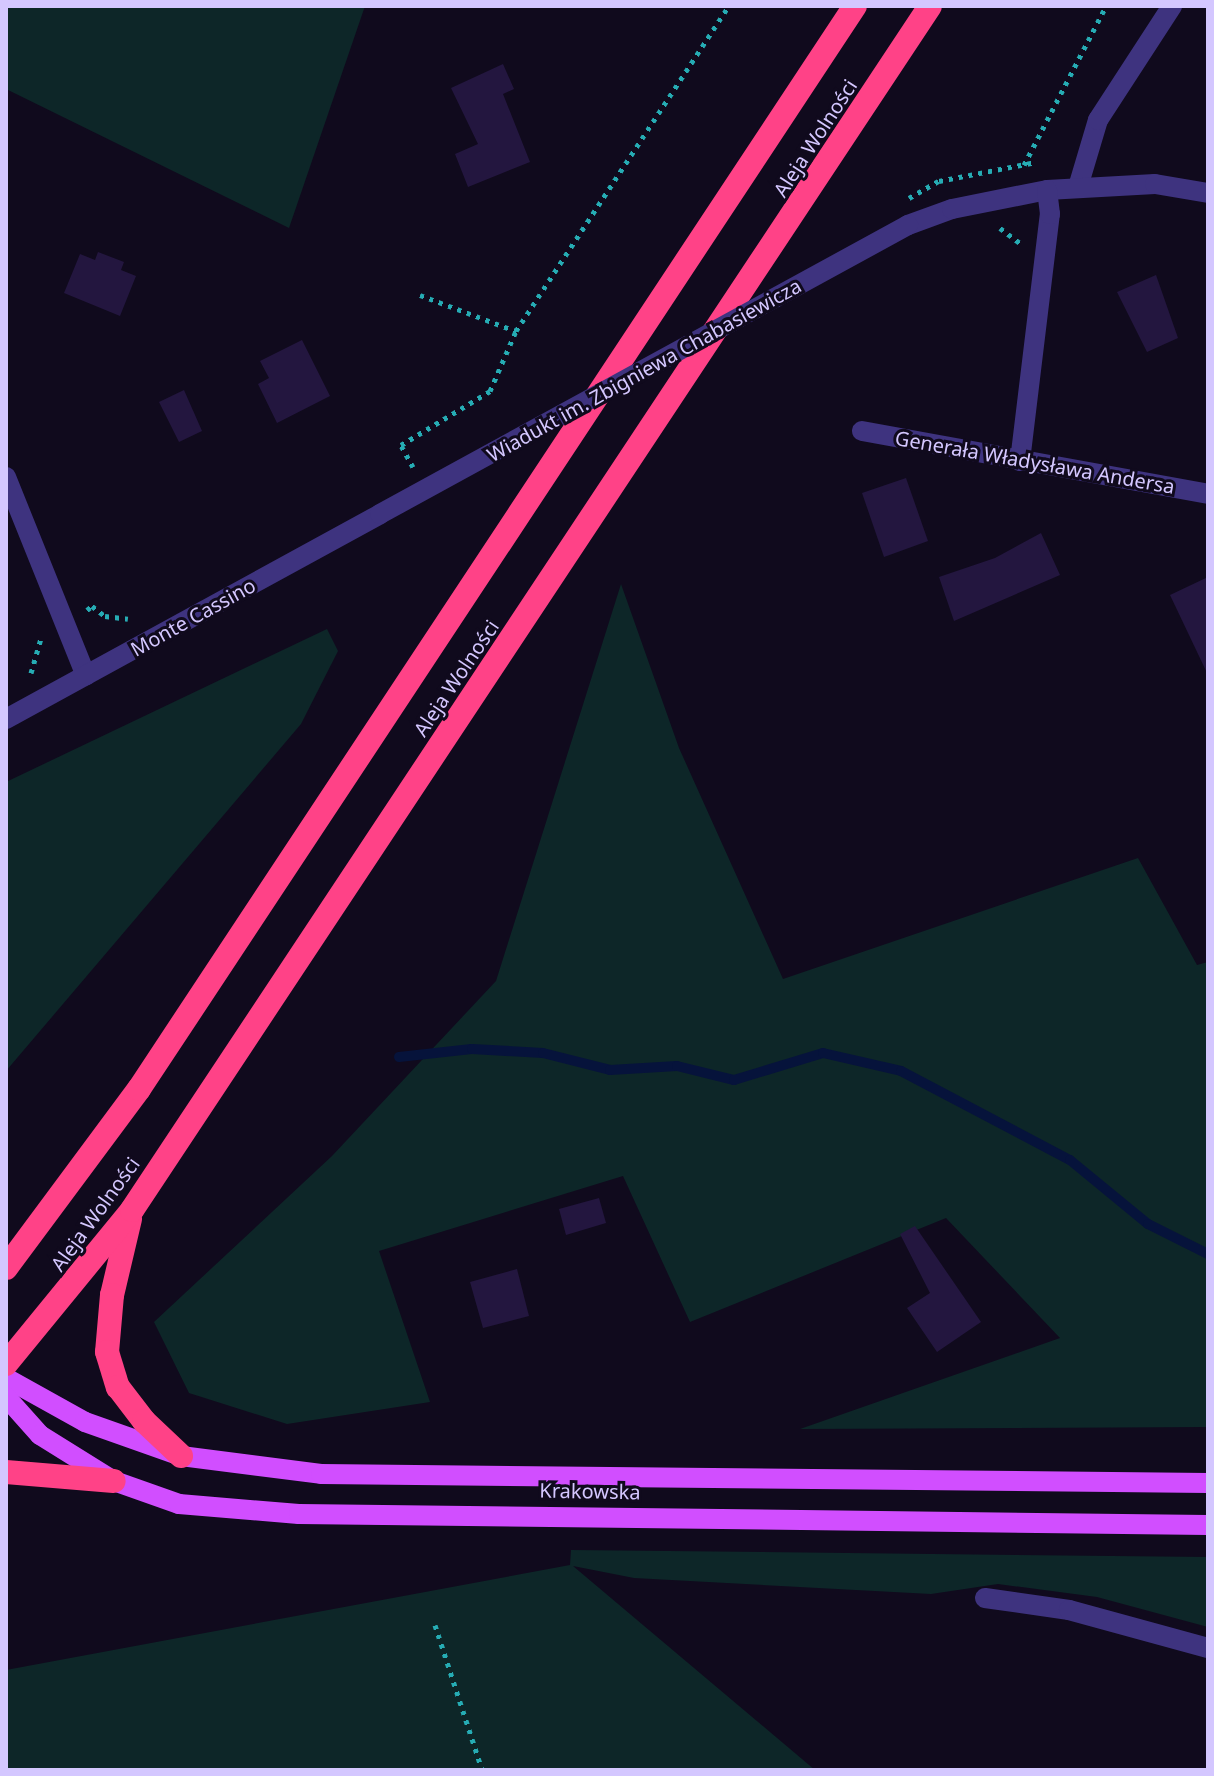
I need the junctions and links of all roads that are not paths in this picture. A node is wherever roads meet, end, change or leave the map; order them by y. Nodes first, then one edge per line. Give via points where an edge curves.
1 (855, 6) edge
2 (930, 6) edge
3 (1172, 6) edge
4 (1078, 187) junction
5 (1047, 190) junction
6 (1208, 193) edge
7 (862, 431) dead end
8 (1020, 461) junction
9 (6, 477) edge
10 (1208, 494) edge
11 (380, 514) joint
12 (86, 676) junction
13 (6, 719) edge
14 (132, 1210) junction
15 (6, 1268) edge
16 (6, 1364) edge
17 (6, 1378) edge
18 (6, 1397) edge
19 (181, 1456) junction
20 (6, 1472) edge
21 (114, 1481) junction
22 (1208, 1483) edge
23 (1208, 1525) edge
24 (985, 1598) dead end
25 (1208, 1648) edge

1 - 15 highway, Aleja Wolności via 139,1089
2 - 14 highway, Aleja Wolności
3 - 4 street via 1098,120
4 - 5 street
4 - 6 street via 1155,184
5 - 8 street via 1050,214
5 - 11 street, Wiadukt im. Zbigniewa Chabasiewicza, bridge via 908,225
7 - 8 street, Generała Władysława Andersa
8 - 10 street, Generała Władysława Andersa
9 - 12 street
11 - 12 street, Monte Cassino
12 - 13 street, Monte Cassino
14 - 16 highway, Aleja Wolności
14 - 19 highway via 112,1295 107,1352 118,1387
17 - 19 main road, Krakowska via 85,1422
18 - 21 main road, Krakowska via 40,1435
19 - 22 main road, Krakowska via 321,1474
20 - 21 highway
21 - 23 main road, Krakowska via 179,1504 299,1514
24 - 25 street via 1069,1610

